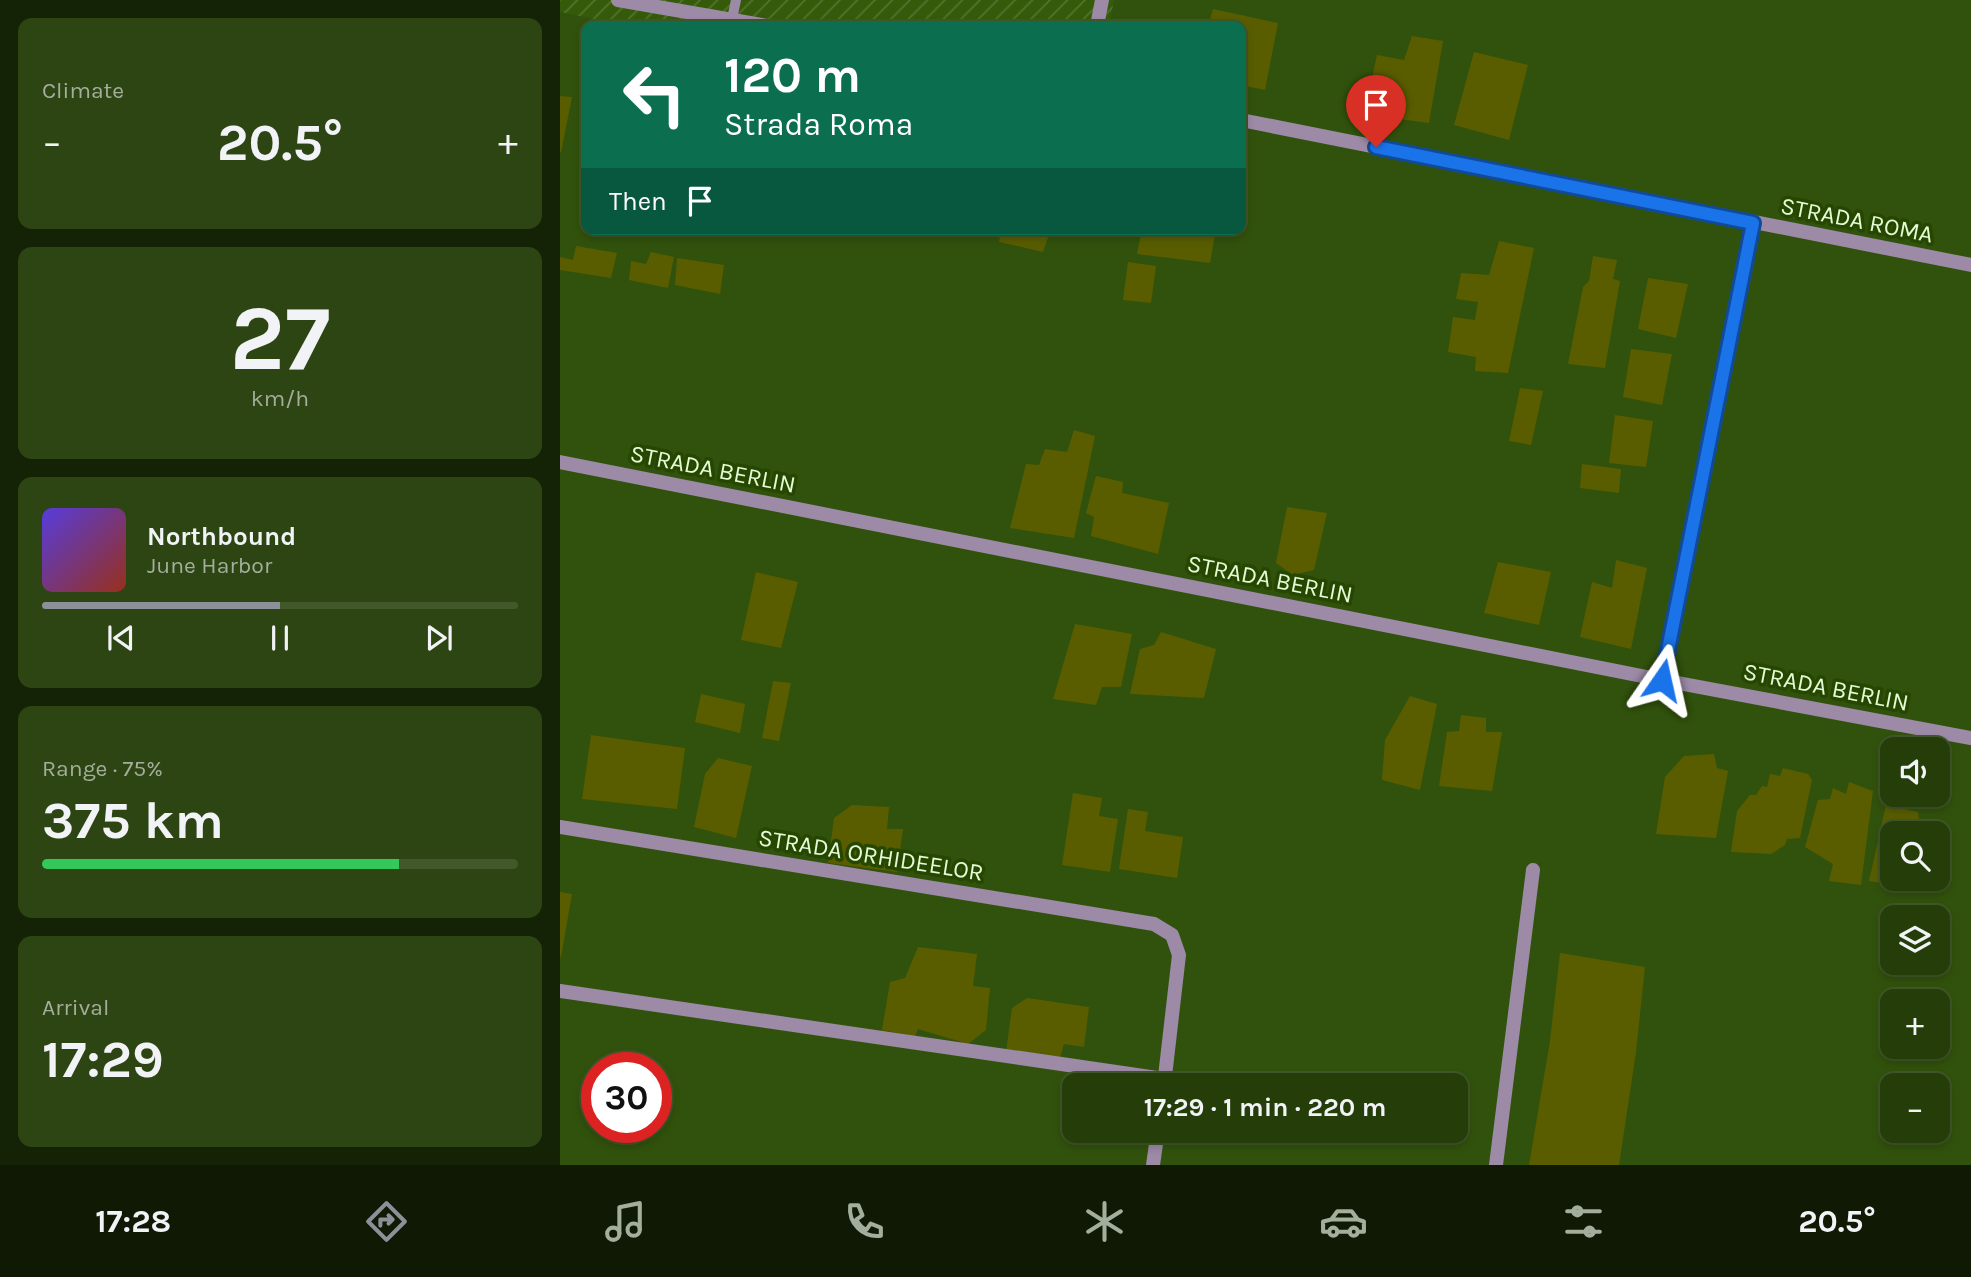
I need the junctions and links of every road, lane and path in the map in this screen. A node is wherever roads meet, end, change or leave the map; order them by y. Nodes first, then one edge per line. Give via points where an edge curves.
1 (618, 0) edge
2 (736, 0) edge
3 (1102, 0) edge
4 (732, 19) junction
5 (742, 21) edge
6 (1098, 21) edge
7 (1246, 121) edge
8 (1753, 223) junction
9 (1971, 265) edge
10 (560, 461) edge
11 (1662, 680) junction
12 (1971, 738) edge
13 (560, 827) edge
14 (1533, 870) dead end
15 (560, 991) edge
16 (1104, 1073) edge
17 (1165, 1073) edge
18 (1156, 1143) edge
19 (1153, 1165) edge
20 (1496, 1165) edge

1 - 4 street
2 - 4 lane
3 - 6 street
4 - 5 street
7 - 8 street, STRADA ROMA
8 - 9 street, STRADA ROMA
8 - 11 street
10 - 11 street, STRADA BERLIN
11 - 12 street, STRADA BERLIN
13 - 17 street, STRADA ORHIDEELOR via 1154,924 1172,935 1179,955
14 - 20 street
15 - 16 street
18 - 19 street

